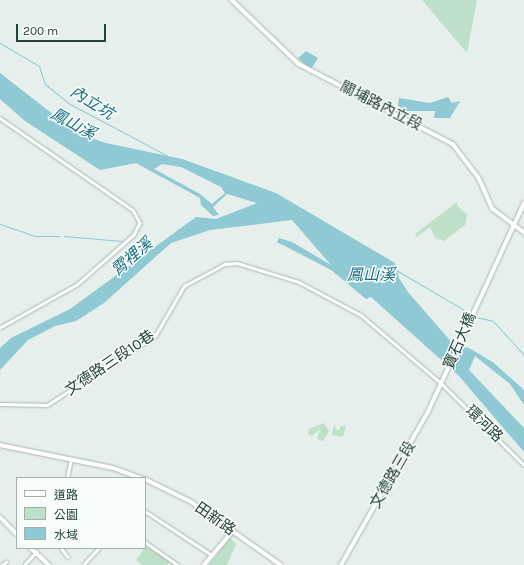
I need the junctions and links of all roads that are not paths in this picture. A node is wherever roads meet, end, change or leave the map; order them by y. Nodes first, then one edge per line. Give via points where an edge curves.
1 (232, 0) edge
2 (0, 118) edge
3 (524, 203) edge
4 (512, 225) junction
5 (524, 232) edge
6 (0, 328) edge
7 (442, 384) junction
8 (0, 404) edge
9 (0, 445) edge
10 (71, 459) junction
11 (524, 465) edge
12 (67, 477) edge
13 (137, 477) edge
14 (146, 480) edge
15 (146, 512) edge
16 (0, 517) edge
17 (233, 531) junction
18 (16, 533) edge
19 (146, 543) edge
20 (32, 549) edge
21 (62, 549) edge
22 (98, 549) edge
23 (36, 552) junction
24 (212, 555) junction
25 (68, 557) dead end
26 (6, 562) dead end
27 (2, 565) edge
28 (24, 565) edge
29 (49, 565) edge
30 (83, 565) edge
31 (178, 565) edge
32 (204, 565) edge
33 (281, 565) edge
34 (341, 565) edge

1 - 4 main road, 關埔路內立段 via 299,64 453,144 479,178 493,209
2 - 6 street via 133,210 140,223 134,235 77,285
3 - 4 main road, 寶石大橋
4 - 5 main road, 關埔路內立段
4 - 7 main road, 寶石大橋
7 - 8 street, 文德路三段10巷 via 361,316 299,282 231,264 184,286 155,336 47,405
7 - 11 street, 環河路
7 - 34 main road, 文德路三段
9 - 10 main road
10 - 12 street
10 - 13 main road
14 - 17 main road, 田新路 via 190,501
15 - 24 street
16 - 18 main road
17 - 24 main road
17 - 33 main road, 田新路
19 - 31 street
20 - 23 main road
21 - 25 street
22 - 30 street
23 - 28 street
23 - 29 main road
24 - 32 main road
26 - 27 street

